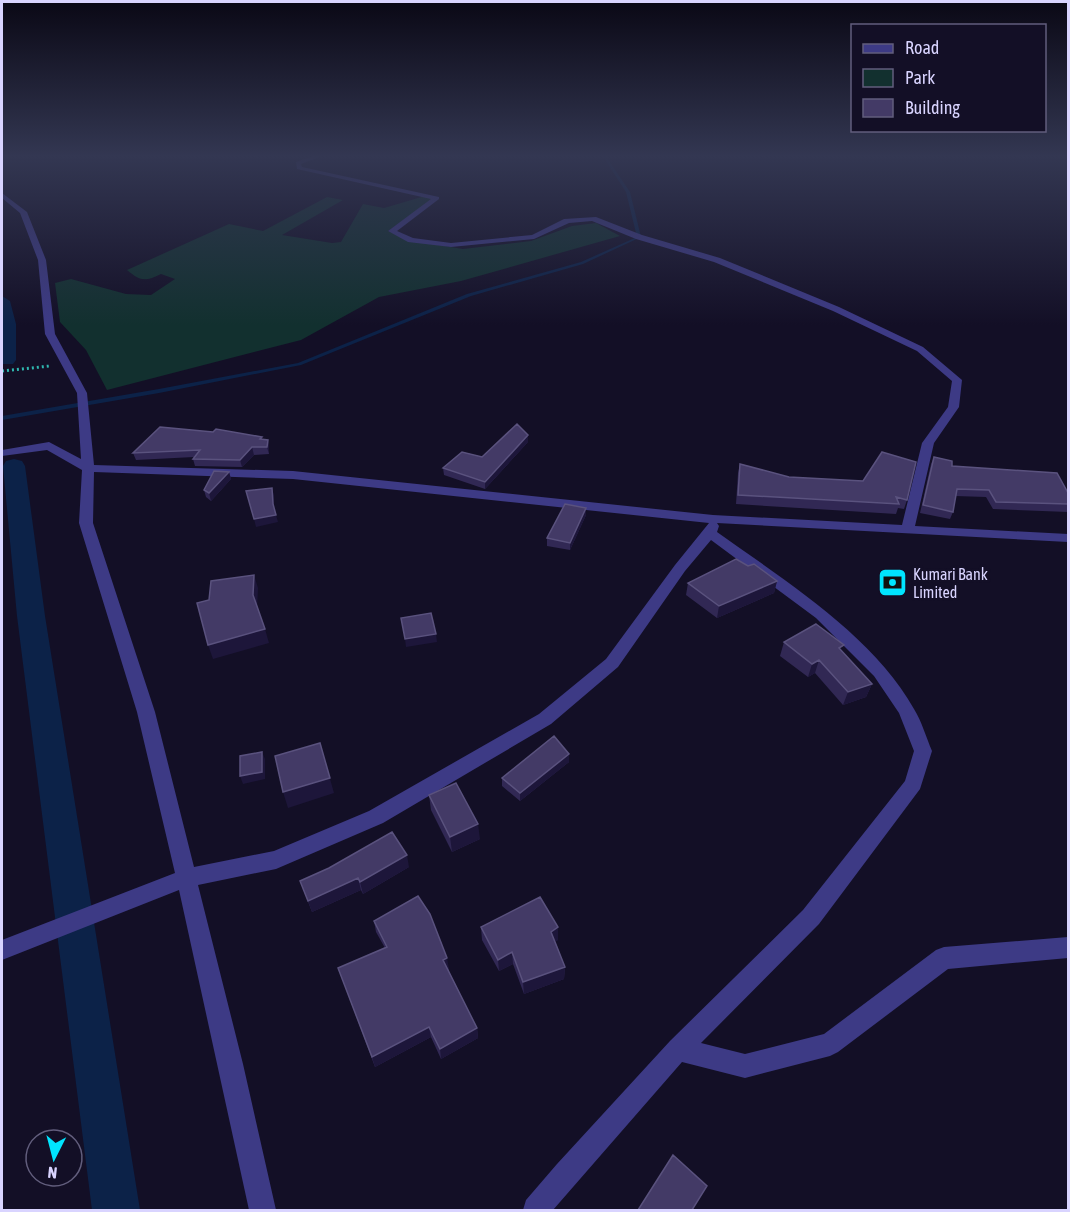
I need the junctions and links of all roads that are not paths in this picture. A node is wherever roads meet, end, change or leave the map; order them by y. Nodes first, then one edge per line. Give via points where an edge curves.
1 (21, 212) edge
2 (419, 212) edge
3 (2, 453) edge
4 (88, 468) junction
5 (712, 526) junction
6 (908, 529) junction
7 (1068, 538) edge
8 (186, 878) junction
9 (1068, 948) edge
10 (2, 950) edge
11 (678, 1049) junction
12 (263, 1210) edge
13 (536, 1210) edge

1 - 4 street via 42,260 50,334 82,393
2 - 6 street via 392,231 411,240 451,245 534,237 567,221 593,219 717,260 920,349 957,380 953,407 928,443
3 - 4 street via 49,446
4 - 5 street via 292,475
4 - 8 street via 86,523 146,712
5 - 6 street
5 - 8 street via 612,663 544,719 376,817 276,860
5 - 11 street via 821,614 880,672 907,711 923,751 913,784 810,917
6 - 7 street
8 - 10 street
8 - 12 street
9 - 11 street via 944,958 830,1044 756,1064 746,1066
11 - 13 street

